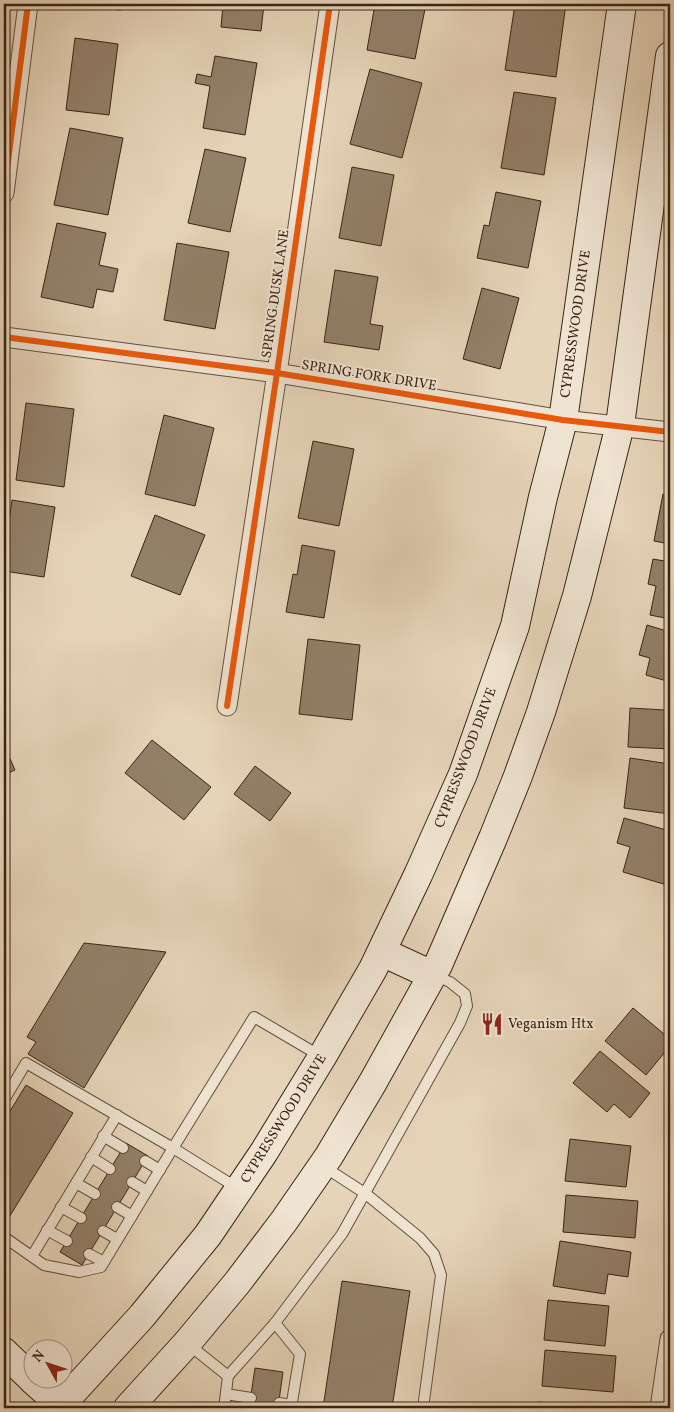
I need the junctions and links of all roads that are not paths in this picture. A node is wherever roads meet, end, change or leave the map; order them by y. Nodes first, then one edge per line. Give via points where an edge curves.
1 (28, 4) edge
2 (330, 4) edge
3 (622, 4) edge
4 (670, 56) edge
5 (4, 194) edge
6 (4, 337) edge
7 (277, 373) junction
8 (563, 420) junction
9 (620, 425) junction
10 (670, 432) edge
11 (227, 706) dead end
12 (382, 952) junction
13 (432, 975) junction
14 (322, 1057) junction
15 (4, 1100) edge
16 (117, 1114) junction
17 (103, 1136) junction
18 (123, 1148) dead end
19 (173, 1148) junction
20 (91, 1157) junction
21 (145, 1161) dead end
22 (322, 1166) junction
23 (110, 1169) dead end
24 (160, 1170) junction
25 (76, 1182) junction
26 (132, 1182) dead end
27 (239, 1189) junction
28 (147, 1191) junction
29 (95, 1194) dead end
30 (366, 1194) junction
31 (61, 1207) junction
32 (117, 1207) dead end
33 (132, 1216) junction
34 (81, 1218) dead end
35 (48, 1230) junction
36 (103, 1231) dead end
37 (4, 1237) edge
38 (117, 1239) junction
39 (67, 1241) dead end
40 (89, 1254) dead end
41 (32, 1256) junction
42 (104, 1262) junction
43 (275, 1323) junction
44 (670, 1339) edge
45 (187, 1343) junction
46 (4, 1352) edge
47 (22, 1369) edge
48 (228, 1376) junction
49 (667, 1380) edge
50 (44, 1390) edge
51 (226, 1394) junction
52 (251, 1398) dead end
53 (279, 1403) dead end
54 (291, 1406) edge
55 (61, 1407) edge
56 (128, 1408) edge
57 (224, 1408) edge
58 (423, 1408) edge
59 (660, 1408) edge

1 - 5 street
2 - 7 street, SPRING DUSK LANE
3 - 8 main road, CYPRESSWOOD DRIVE
4 - 9 main road
6 - 7 street, SPRING FORK DRIVE
7 - 8 street, SPRING FORK DRIVE
7 - 11 street, SPRING DUSK LANE
8 - 9 street, SPRING FORK DRIVE
8 - 12 main road, CYPRESSWOOD DRIVE via 515,626 463,774
9 - 10 street, SPRING FORK DRIVE
9 - 13 main road via 577,596 541,712 493,838
12 - 13 main road
12 - 14 main road, CYPRESSWOOD DRIVE
13 - 22 main road
13 - 30 lane via 450,982 465,994 467,1006
14 - 19 lane via 254,1017
14 - 27 main road, CYPRESSWOOD DRIVE
15 - 16 lane via 26,1063
16 - 17 lane
16 - 19 lane
17 - 18 lane
17 - 20 lane
19 - 24 lane
19 - 27 lane
20 - 23 lane
20 - 25 lane
21 - 24 lane
22 - 30 lane
22 - 45 main road via 237,1283
24 - 28 lane
25 - 29 lane
25 - 31 lane
26 - 28 lane
27 - 55 main road, CYPRESSWOOD DRIVE via 208,1235 142,1316
28 - 33 lane
30 - 43 lane via 342,1234
30 - 58 lane via 420,1238 434,1254 441,1275
31 - 34 lane
31 - 35 lane
32 - 33 lane
33 - 38 lane
35 - 39 lane
35 - 41 lane
36 - 38 lane
37 - 41 lane
38 - 42 lane
40 - 42 lane
41 - 42 lane via 44,1265 79,1272 101,1267
43 - 48 lane
43 - 54 lane via 300,1354
44 - 49 street
45 - 48 lane
45 - 56 main road
46 - 47 main road
48 - 51 lane
49 - 59 street
50 - 55 main road
51 - 52 lane
51 - 57 lane
53 - 54 lane

